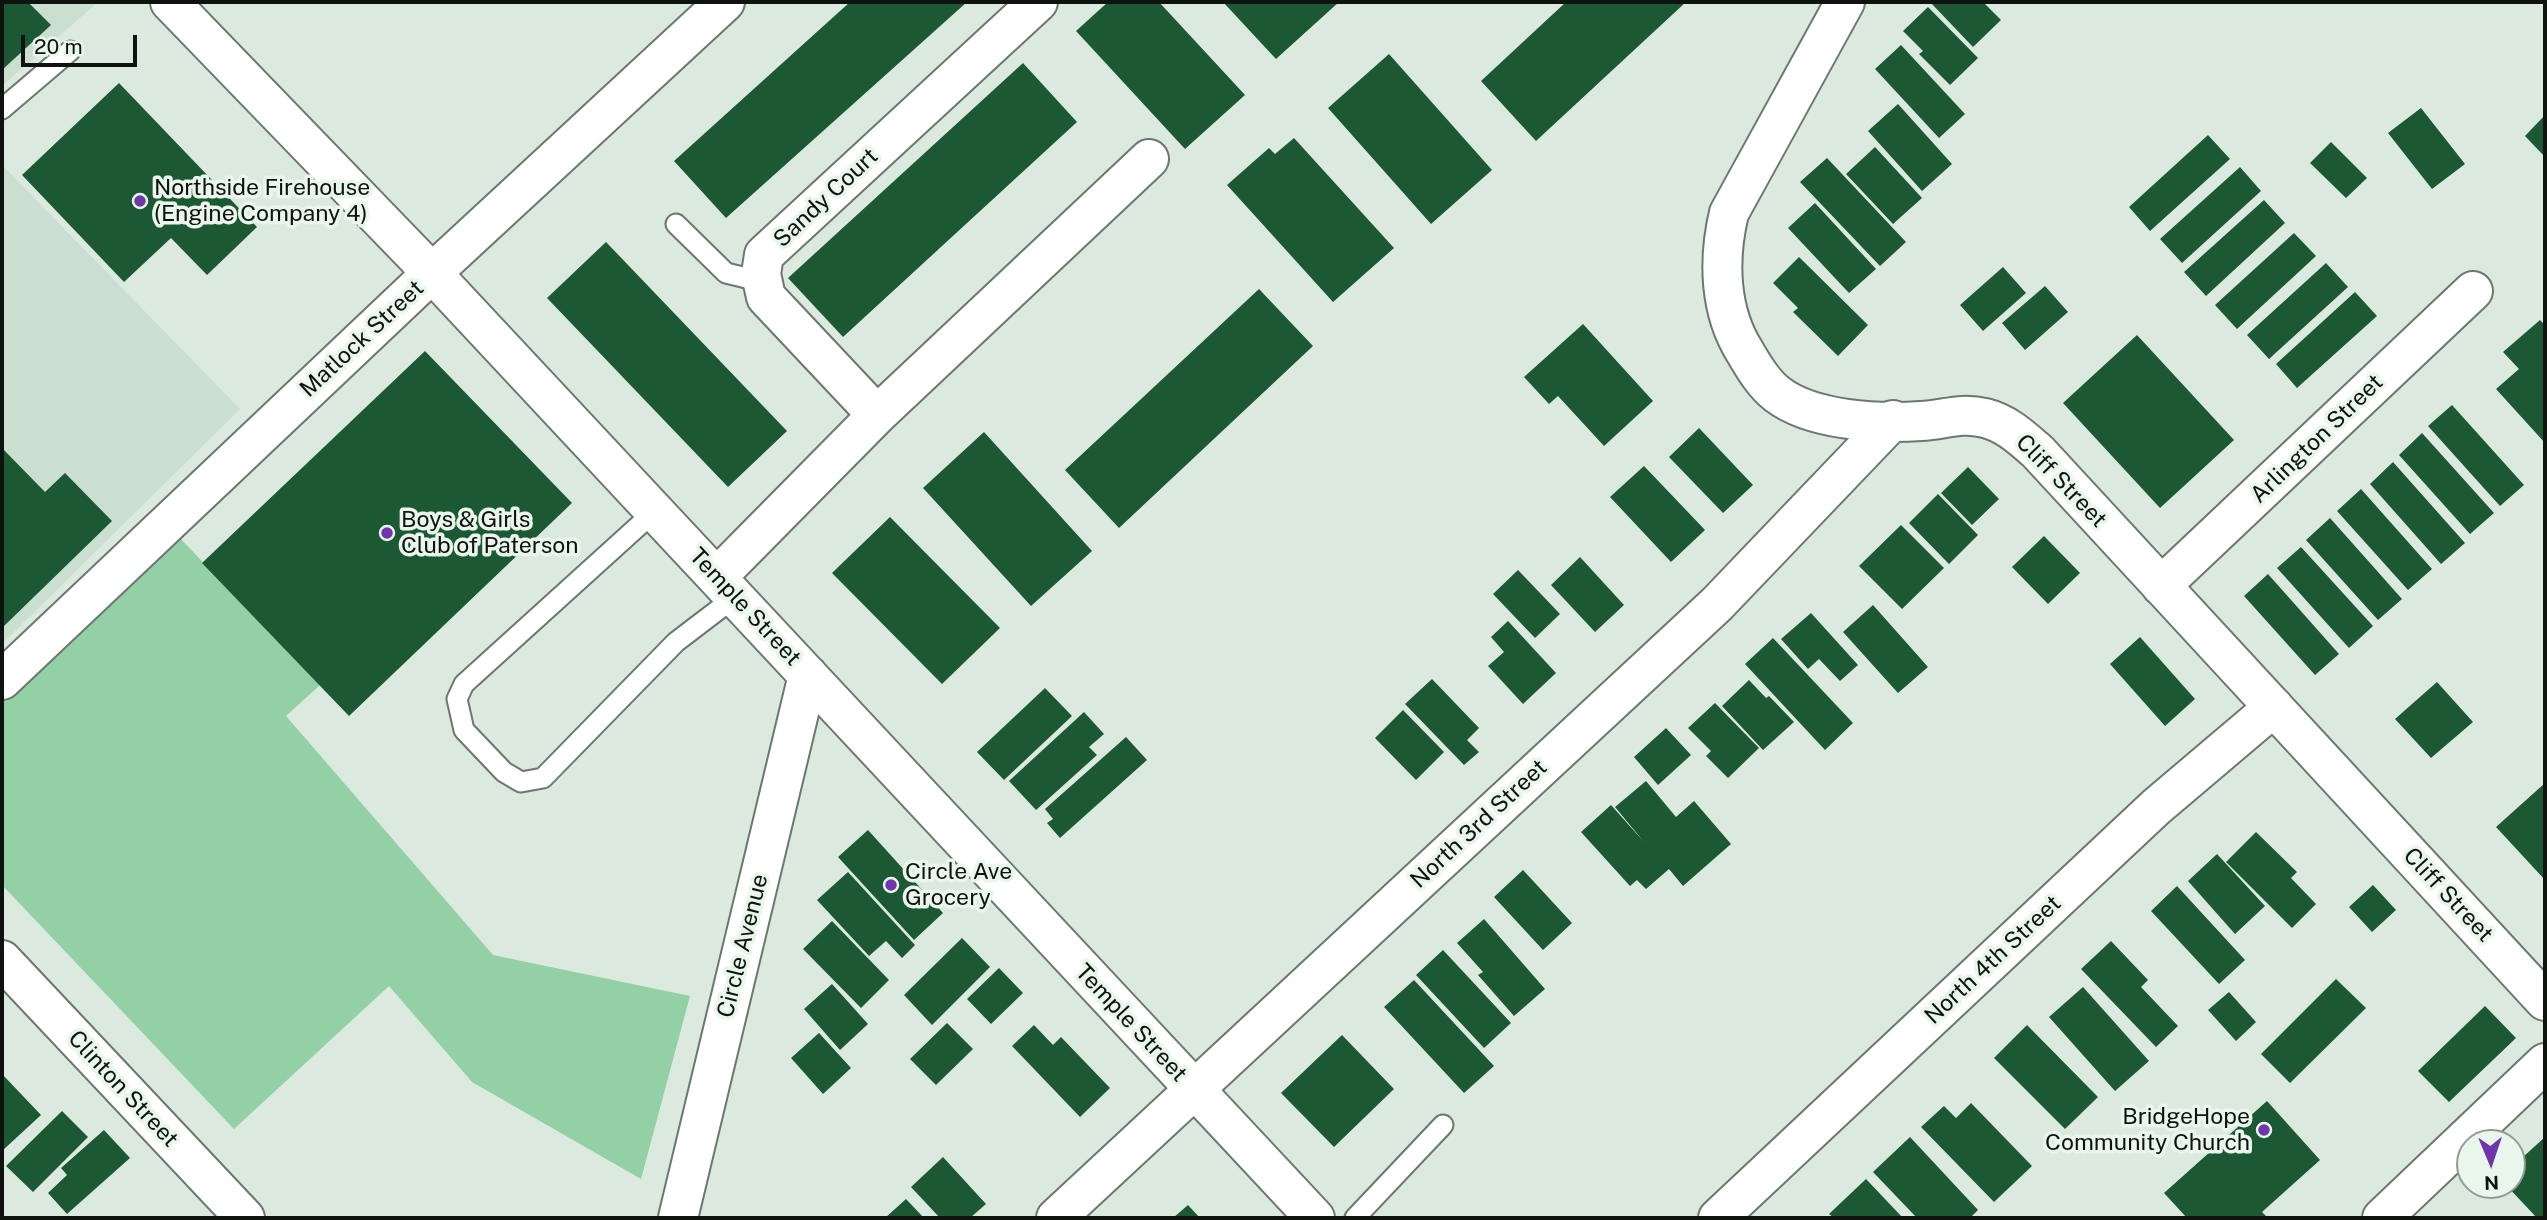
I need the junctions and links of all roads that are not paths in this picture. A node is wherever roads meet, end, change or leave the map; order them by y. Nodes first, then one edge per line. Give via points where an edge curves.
1 (170, 2) edge
2 (724, 2) edge
3 (1038, 2) edge
4 (1845, 2) edge
5 (70, 51) dead end
6 (2, 109) edge
7 (1149, 159) dead end
8 (676, 224) dead end
9 (432, 273) junction
10 (763, 282) junction
11 (2473, 290) dead end
12 (877, 415) junction
13 (1893, 420) junction
14 (655, 511) junction
15 (2161, 586) junction
16 (726, 587) junction
17 (808, 675) junction
18 (2, 680) edge
19 (2274, 707) junction
20 (2, 960) edge
21 (2545, 1001) edge
22 (2545, 1063) edge
23 (1193, 1089) junction
24 (1443, 1125) dead end
25 (245, 1218) edge
26 (678, 1218) edge
27 (1056, 1218) edge
28 (1315, 1218) edge
29 (1355, 1218) edge
30 (1718, 1218) edge
31 (2382, 1218) edge

1 - 9 street, Temple Street
2 - 9 street, Matlock Street
3 - 10 street, Sandy Court via 764,255
4 - 13 street, Cliff Street via 1729,213 1723,237 1722,289 1735,337 1776,393 1794,405 1838,419
5 - 6 lane
7 - 12 street
8 - 10 lane via 726,274
9 - 14 street, Temple Street
9 - 18 street, Matlock Street
10 - 12 street via 766,297
11 - 15 street, Arlington Street
12 - 16 street
13 - 15 street, Cliff Street via 1965,415 1986,418 2019,435
13 - 23 street, North 3rd Street via 1717,604
14 - 16 street, Temple Street
14 - 16 lane via 464,684 457,699 464,730 504,772 522,782 543,778
15 - 19 street, Cliff Street
16 - 17 street, Temple Street
17 - 23 street, Temple Street
17 - 26 street, Circle Avenue
19 - 21 street, Cliff Street
19 - 30 street, North 4th Street via 2157,807
20 - 25 street, Clinton Street
22 - 31 street
23 - 27 street, North 3rd Street
23 - 28 street, Temple Street
24 - 29 lane

